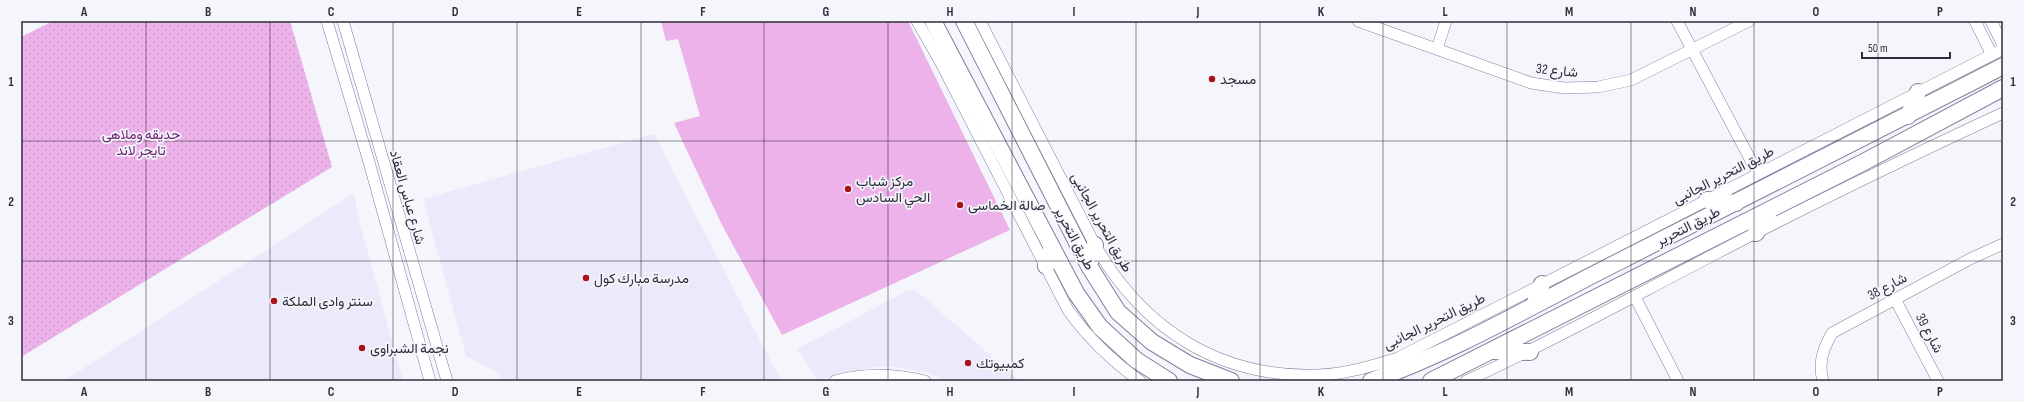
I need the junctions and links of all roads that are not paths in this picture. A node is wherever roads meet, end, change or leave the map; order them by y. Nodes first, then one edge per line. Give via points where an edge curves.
1 (327, 21) edge
2 (343, 21) edge
3 (917, 21) edge
4 (933, 21) edge
5 (964, 21) edge
6 (980, 21) edge
7 (1358, 21) edge
8 (1446, 21) edge
9 (1677, 21) edge
10 (1749, 21) edge
11 (1975, 21) edge
12 (1991, 21) edge
13 (2003, 45) edge
14 (1437, 49) junction
15 (1693, 49) junction
16 (2003, 49) edge
17 (1998, 60) edge
18 (2003, 88) edge
19 (1918, 92) junction
20 (2003, 113) edge
21 (1908, 116) junction
22 (1854, 144) junction
23 (1864, 162) junction
24 (1816, 163) junction
25 (1758, 174) junction
26 (1822, 182) junction
27 (1707, 200) junction
28 (1736, 203) junction
29 (1771, 209) junction
30 (1756, 233) junction
31 (2003, 244) edge
32 (1095, 245) junction
33 (1052, 247) junction
34 (1046, 266) junction
35 (1089, 266) junction
36 (1542, 284) junction
37 (1635, 297) junction
38 (1895, 299) junction
39 (1534, 306) junction
40 (1492, 351) junction
41 (1530, 352) junction
42 (430, 381) edge
43 (447, 381) edge
44 (835, 381) edge
45 (925, 381) edge
46 (1140, 381) edge
47 (1169, 381) edge
48 (1230, 381) edge
49 (1371, 381) edge
50 (1431, 381) edge
51 (1466, 381) edge
52 (1678, 381) edge
53 (1823, 381) edge
54 (1938, 381) edge

1 - 42 street, شارع عباس العقاد
2 - 43 street, شارع عباس العقاد
3 - 34 street
4 - 33 street, طريق التحرير
5 - 35 street, طريق التحرير
6 - 32 street, طريق التحرير الجانبى
7 - 14 street, شارع 32
8 - 14 street
9 - 15 street
10 - 15 street, شارع 32
11 - 17 street
12 - 13 street
14 - 15 street, شارع 32 via 1531,83 1564,88 1598,87 1631,80
15 - 25 street
16 - 17 street, طريق التحرير الجانبى
17 - 19 street, طريق التحرير الجانبى
17 - 21 street, طريق التحرير
18 - 23 street, طريق التحرير
19 - 21 street
19 - 25 street, طريق التحرير الجانبى
20 - 30 street
21 - 22 street, طريق التحرير
22 - 23 street via 1852,156 1859,162
22 - 24 street, طريق التحرير
23 - 26 street, طريق التحرير
24 - 26 street via 1824,171
24 - 28 street, طريق التحرير
25 - 27 street, طريق التحرير الجانبى
26 - 29 street, طريق التحرير
27 - 28 street
27 - 36 street, طريق التحرير الجانبى
28 - 39 street, طريق التحرير
29 - 30 street
29 - 40 street, طريق التحرير
30 - 37 street
31 - 38 street, شارع 38
32 - 35 street
32 - 36 street, طريق التحرير الجانبى via 1110,271 1135,302 1166,329 1201,350 1232,363 1278,374 1319,375 1359,370 1398,358
33 - 34 street
33 - 47 street, طريق التحرير via 1076,293 1100,327 1136,360
34 - 46 street via 1068,310 1080,326 1110,358
35 - 48 street, طريق التحرير via 1118,312 1146,337 1190,366
36 - 39 street
37 - 41 street
37 - 52 street
38 - 53 street, شارع 38 via 1832,333 1822,351 1820,372
38 - 54 street, شارع 39
39 - 49 street, طريق التحرير via 1408,368
40 - 41 street
40 - 50 street, طريق التحرير
41 - 51 street
44 - 45 street via 891,375

